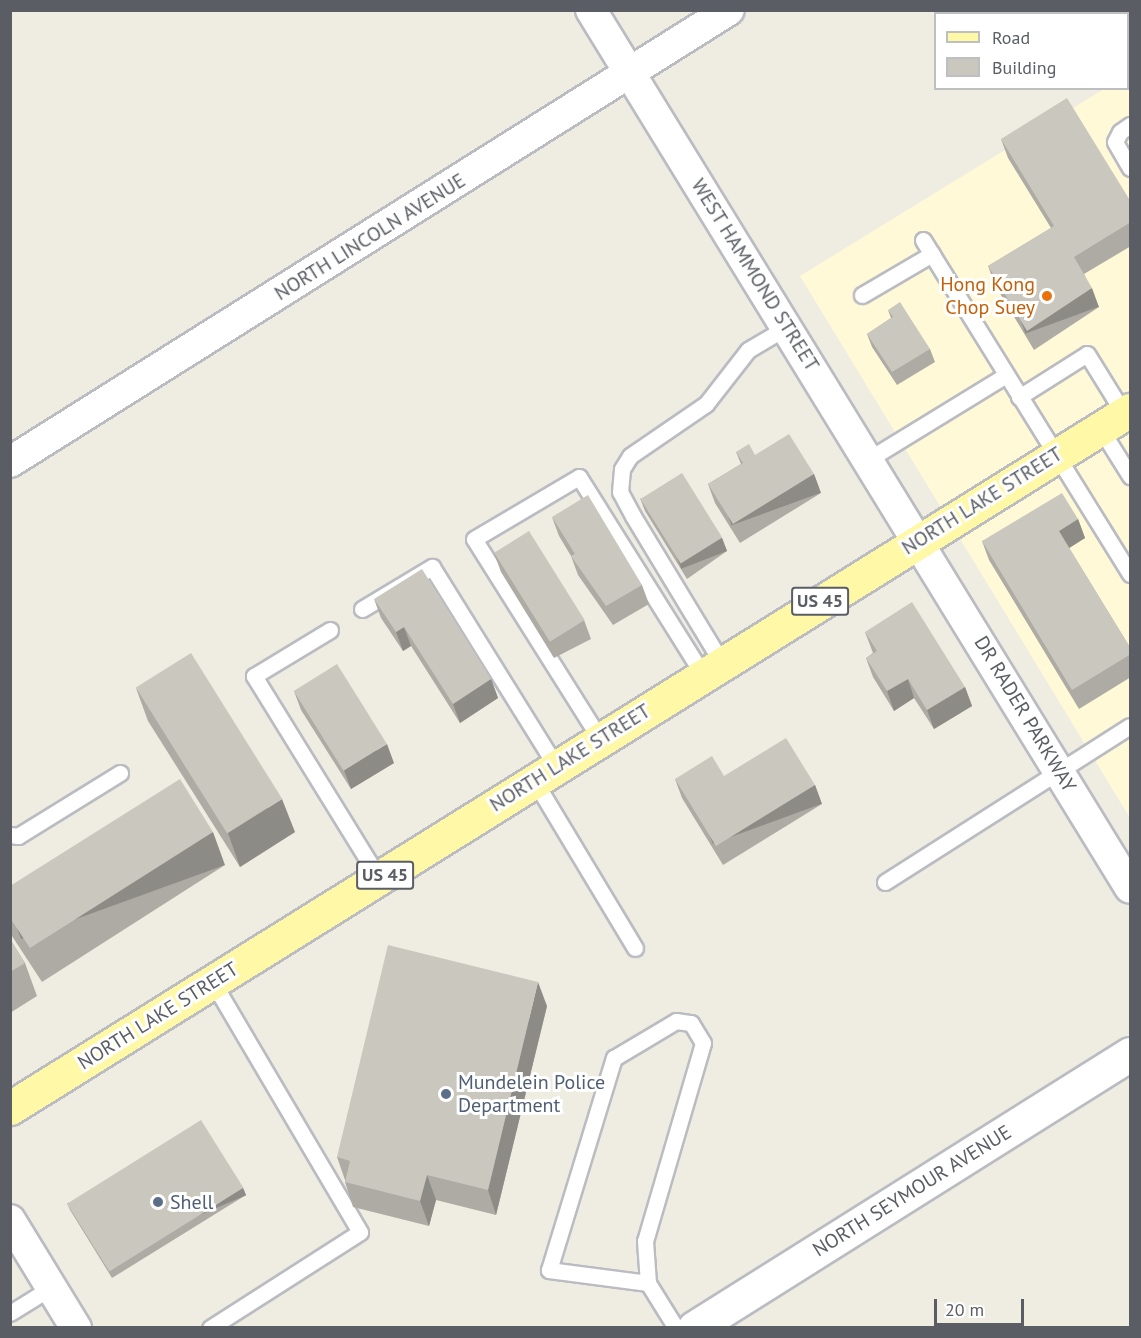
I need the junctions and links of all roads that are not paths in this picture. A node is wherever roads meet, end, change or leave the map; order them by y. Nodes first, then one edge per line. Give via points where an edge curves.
1 (591, 10) edge
2 (729, 10) edge
3 (630, 74) junction
4 (1131, 125) edge
5 (1131, 168) edge
6 (923, 240) dead end
7 (932, 254) junction
8 (862, 295) dead end
9 (787, 327) junction
10 (1006, 375) junction
11 (1019, 397) junction
12 (1118, 417) edge
13 (1055, 456) junction
14 (868, 459) junction
15 (10, 462) edge
16 (1131, 476) edge
17 (919, 540) junction
18 (1131, 574) edge
19 (362, 609) dead end
20 (330, 630) dead end
21 (713, 669) junction
22 (1131, 726) edge
23 (600, 739) junction
24 (1059, 771) junction
25 (120, 772) dead end
26 (545, 773) junction
27 (10, 835) edge
28 (379, 878) junction
29 (885, 882) dead end
30 (1131, 888) edge
31 (634, 948) dead end
32 (213, 982) junction
33 (1131, 1054) edge
34 (10, 1108) edge
35 (10, 1220) edge
36 (648, 1282) junction
37 (52, 1287) junction
38 (10, 1313) edge
39 (76, 1328) edge
40 (210, 1328) edge
41 (676, 1328) edge
42 (694, 1328) edge

1 - 3 street, WEST HAMMOND STREET
2 - 3 street, NORTH LINCOLN AVENUE
3 - 9 street, WEST HAMMOND STREET
3 - 15 street, NORTH LINCOLN AVENUE
4 - 5 lane via 1120,132 1115,142
6 - 7 lane
7 - 8 lane
7 - 10 lane
9 - 14 street, WEST HAMMOND STREET
9 - 21 lane via 748,350 731,377 706,404 630,456 622,469 620,492
10 - 11 lane
10 - 14 lane
11 - 12 lane via 1087,354
11 - 13 lane
12 - 13 main road, NORTH LAKE STREET / US 45
12 - 16 lane
13 - 17 main road, NORTH LAKE STREET / US 45
13 - 18 lane
14 - 17 street, WEST HAMMOND STREET
17 - 21 main road, NORTH LAKE STREET / US 45
17 - 24 street, DR RADER PARKWAY
19 - 26 lane via 432,567
20 - 28 lane via 254,676
21 - 23 main road, NORTH LAKE STREET / US 45
21 - 23 lane via 579,477 474,539
22 - 24 lane
23 - 26 main road, NORTH LAKE STREET / US 45
24 - 29 lane
24 - 30 street, DR RADER PARKWAY
25 - 27 lane via 18,836
26 - 28 main road, NORTH LAKE STREET / US 45
26 - 31 lane
28 - 32 main road, NORTH LAKE STREET / US 45
32 - 34 main road, NORTH LAKE STREET / US 45
32 - 40 lane via 360,1232
33 - 42 street, NORTH SEYMOUR AVENUE
35 - 37 street
36 - 36 lane via 645,1240 703,1043 691,1023 676,1021 614,1058 549,1270
36 - 41 lane
37 - 38 lane
37 - 39 street

